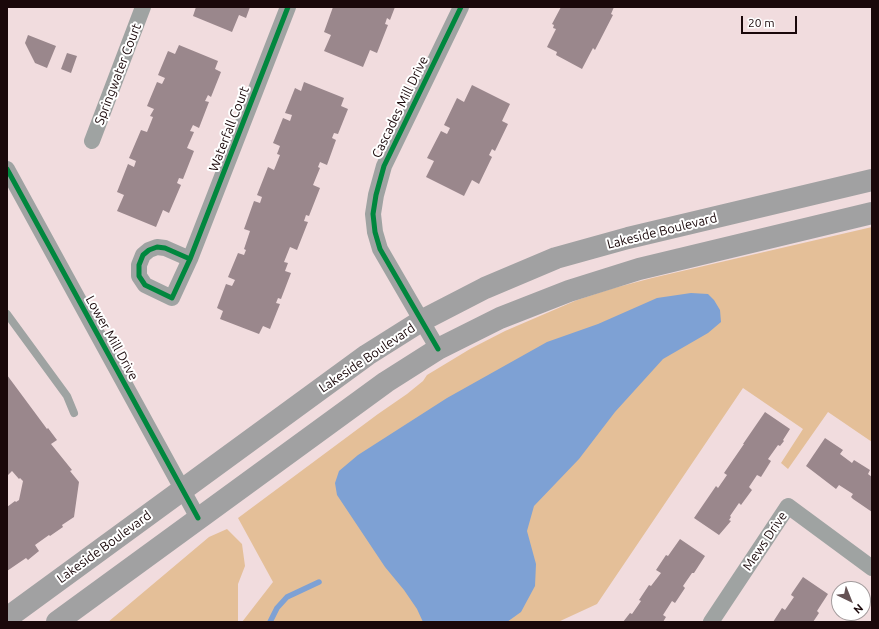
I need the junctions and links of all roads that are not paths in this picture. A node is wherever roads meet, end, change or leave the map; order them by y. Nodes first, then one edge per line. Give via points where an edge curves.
1 (144, 7) edge
2 (288, 7) edge
3 (461, 7) edge
4 (92, 141) dead end
5 (7, 169) edge
6 (872, 180) edge
7 (11, 188) edge
8 (872, 213) edge
9 (190, 259) dead end
10 (7, 314) edge
11 (421, 321) junction
12 (438, 349) junction
13 (74, 413) dead end
14 (183, 489) junction
15 (198, 518) junction
16 (872, 568) edge
17 (7, 618) edge
18 (57, 622) edge
19 (711, 622) edge

1 - 4 street, Springwater Court
2 - 9 street, Waterfall Court
3 - 11 street, Cascades Mill Drive via 384,166 373,214 380,249
5 - 7 street, Lower Mill Drive
6 - 11 main road, Lakeside Boulevard via 628,238 556,258 484,288
7 - 14 street, Lower Mill Drive
8 - 12 main road via 639,269 576,289 500,318
10 - 13 lane via 68,396
11 - 12 street, Cascades Mill Drive
11 - 14 main road, Lakeside Boulevard via 367,355
12 - 15 main road via 386,382
14 - 15 street, Lower Mill Drive
14 - 17 main road, Lakeside Boulevard
15 - 18 main road
16 - 19 street, Mews Drive via 788,506

